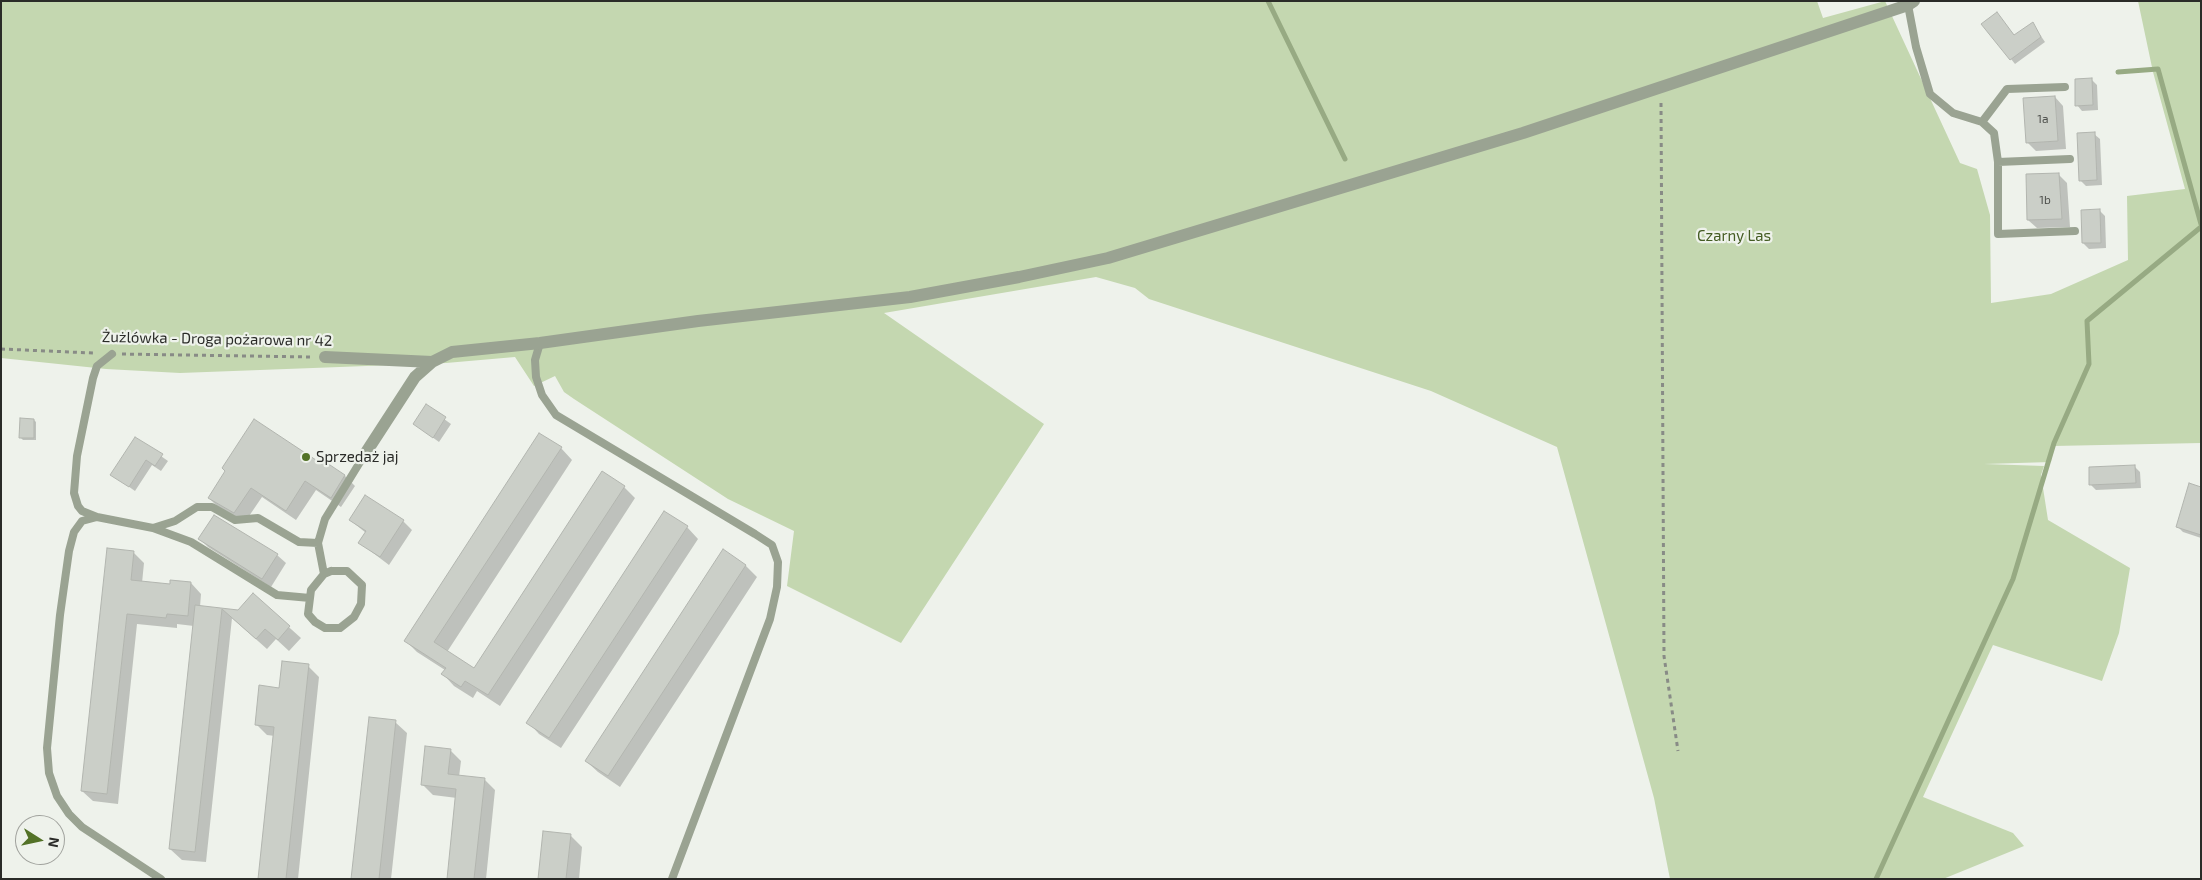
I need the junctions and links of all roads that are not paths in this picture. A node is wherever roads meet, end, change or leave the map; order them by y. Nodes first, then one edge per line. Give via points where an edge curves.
1 (1911, 3) edge
2 (2065, 87) dead end
3 (1982, 122) junction
4 (2070, 159) dead end
5 (1998, 162) junction
6 (2075, 231) dead end
7 (540, 343) junction
8 (112, 354) road end
9 (325, 357) road end
10 (432, 362) junction
11 (365, 454) joint
12 (97, 517) junction
13 (153, 528) junction
14 (318, 543) junction
15 (324, 574) junction
16 (310, 598) junction
17 (161, 879) edge
18 (672, 879) edge

1 - 3 lane via 1916,47 1930,94 1953,113
1 - 7 street via 1523,132 1108,258 910,297
2 - 3 lane via 2007,89
3 - 5 lane via 1994,133
4 - 5 lane
5 - 6 lane via 1998,234
7 - 10 street via 468,349 452,352
7 - 18 lane via 535,360 536,377 542,395 556,415 755,534 772,546 778,562 770,619
8 - 12 lane via 97,366 77,456 74,493 78,506
9 - 10 street, Żużlówka - Droga pożarowa nr 42
10 - 11 street via 415,377
11 - 14 lane via 325,519
12 - 13 lane
12 - 17 lane via 82,522 74,532 69,551 50,713 49,773 57,796 82,827
13 - 14 lane via 175,521 197,507 212,507 235,520 258,518 299,542
13 - 16 lane via 191,542 277,595
14 - 15 lane
15 - 16 lane via 311,590
15 - 16 lane via 347,571 362,585 361,604 354,617 340,628 325,628 308,614

